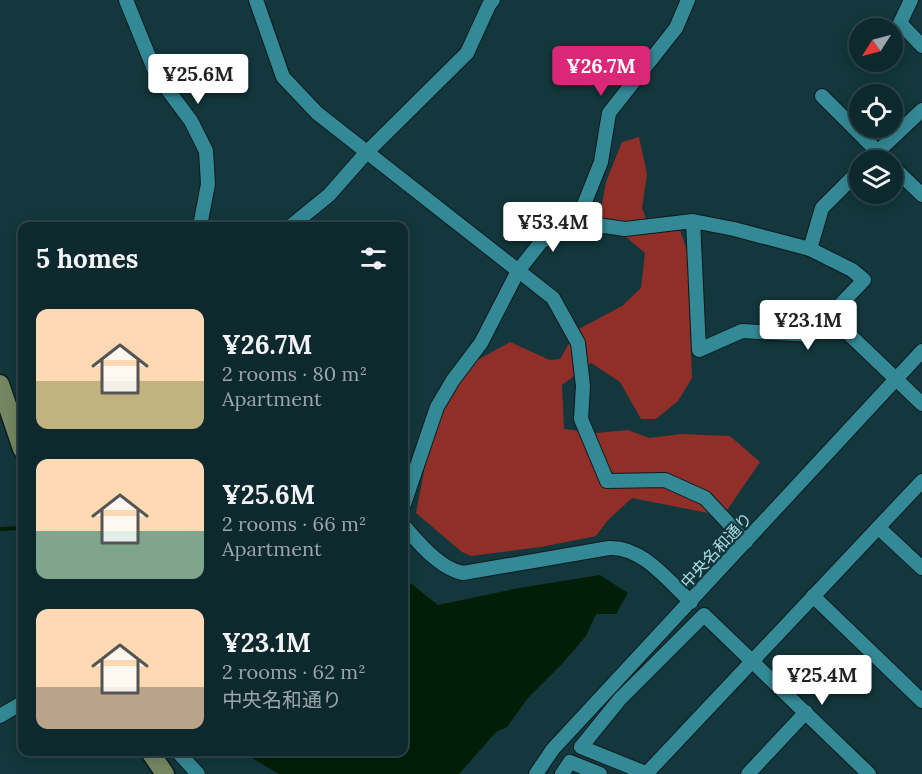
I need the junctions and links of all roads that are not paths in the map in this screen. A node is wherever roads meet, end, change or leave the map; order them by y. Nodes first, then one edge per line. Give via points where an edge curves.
1 (126, 0) edge
2 (256, 0) edge
3 (493, 0) edge
4 (688, 0) edge
5 (911, 0) edge
6 (922, 46) edge
7 (822, 96) dead end
8 (922, 110) edge
9 (871, 150) edge
10 (885, 150) edge
11 (366, 153) junction
12 (903, 177) edge
13 (849, 181) edge
14 (922, 195) edge
15 (693, 221) junction
16 (201, 222) edge
17 (296, 222) edge
18 (577, 222) junction
19 (810, 249) junction
20 (518, 271) junction
21 (830, 316) junction
22 (922, 351) edge
23 (896, 380) junction
24 (0, 384) edge
25 (922, 404) edge
26 (18, 426) edge
27 (922, 481) edge
28 (408, 492) edge
29 (879, 528) junction
30 (408, 529) edge
31 (746, 542) junction
32 (922, 568) edge
33 (813, 596) junction
34 (691, 602) junction
35 (753, 660) junction
36 (922, 701) edge
37 (18, 705) edge
38 (806, 712) junction
39 (0, 716) edge
40 (153, 756) edge
41 (182, 756) edge
42 (165, 774) edge
43 (198, 774) edge
44 (536, 774) edge
45 (562, 774) edge
46 (600, 774) edge
47 (648, 774) edge
48 (748, 774) edge
49 (868, 774) edge

1 - 16 street via 156,74 191,121 206,151 208,184
2 - 11 street via 283,77 317,113
3 - 11 street via 467,53
4 - 18 street via 676,28 609,113 601,162
5 - 6 street via 900,23
7 - 9 street
8 - 10 street
11 - 17 street via 329,195
11 - 20 street
12 - 14 street
13 - 19 street via 822,208
15 - 18 street via 625,229
15 - 19 street
15 - 21 street via 699,350 742,331 812,335
18 - 20 street via 541,242
19 - 21 street via 864,280
20 - 28 street via 481,343 437,407
20 - 31 street via 553,298 578,343 583,386 581,419 607,481 665,480 705,498
21 - 23 street
22 - 23 street, 中央名和通り
23 - 25 street
23 - 31 street, 中央名和通り
24 - 26 main road
27 - 29 street
29 - 32 street
29 - 33 street
30 - 34 street via 443,564 463,573 609,548 630,551 641,556
31 - 34 street, 中央名和通り
33 - 35 street
33 - 36 street
34 - 44 street, 中央名和通り via 553,749
35 - 38 street
35 - 47 street
35 - 47 street via 704,615 620,699 581,747
37 - 39 street
38 - 48 street
38 - 49 street
40 - 42 main road
41 - 43 street
45 - 46 street via 570,762

